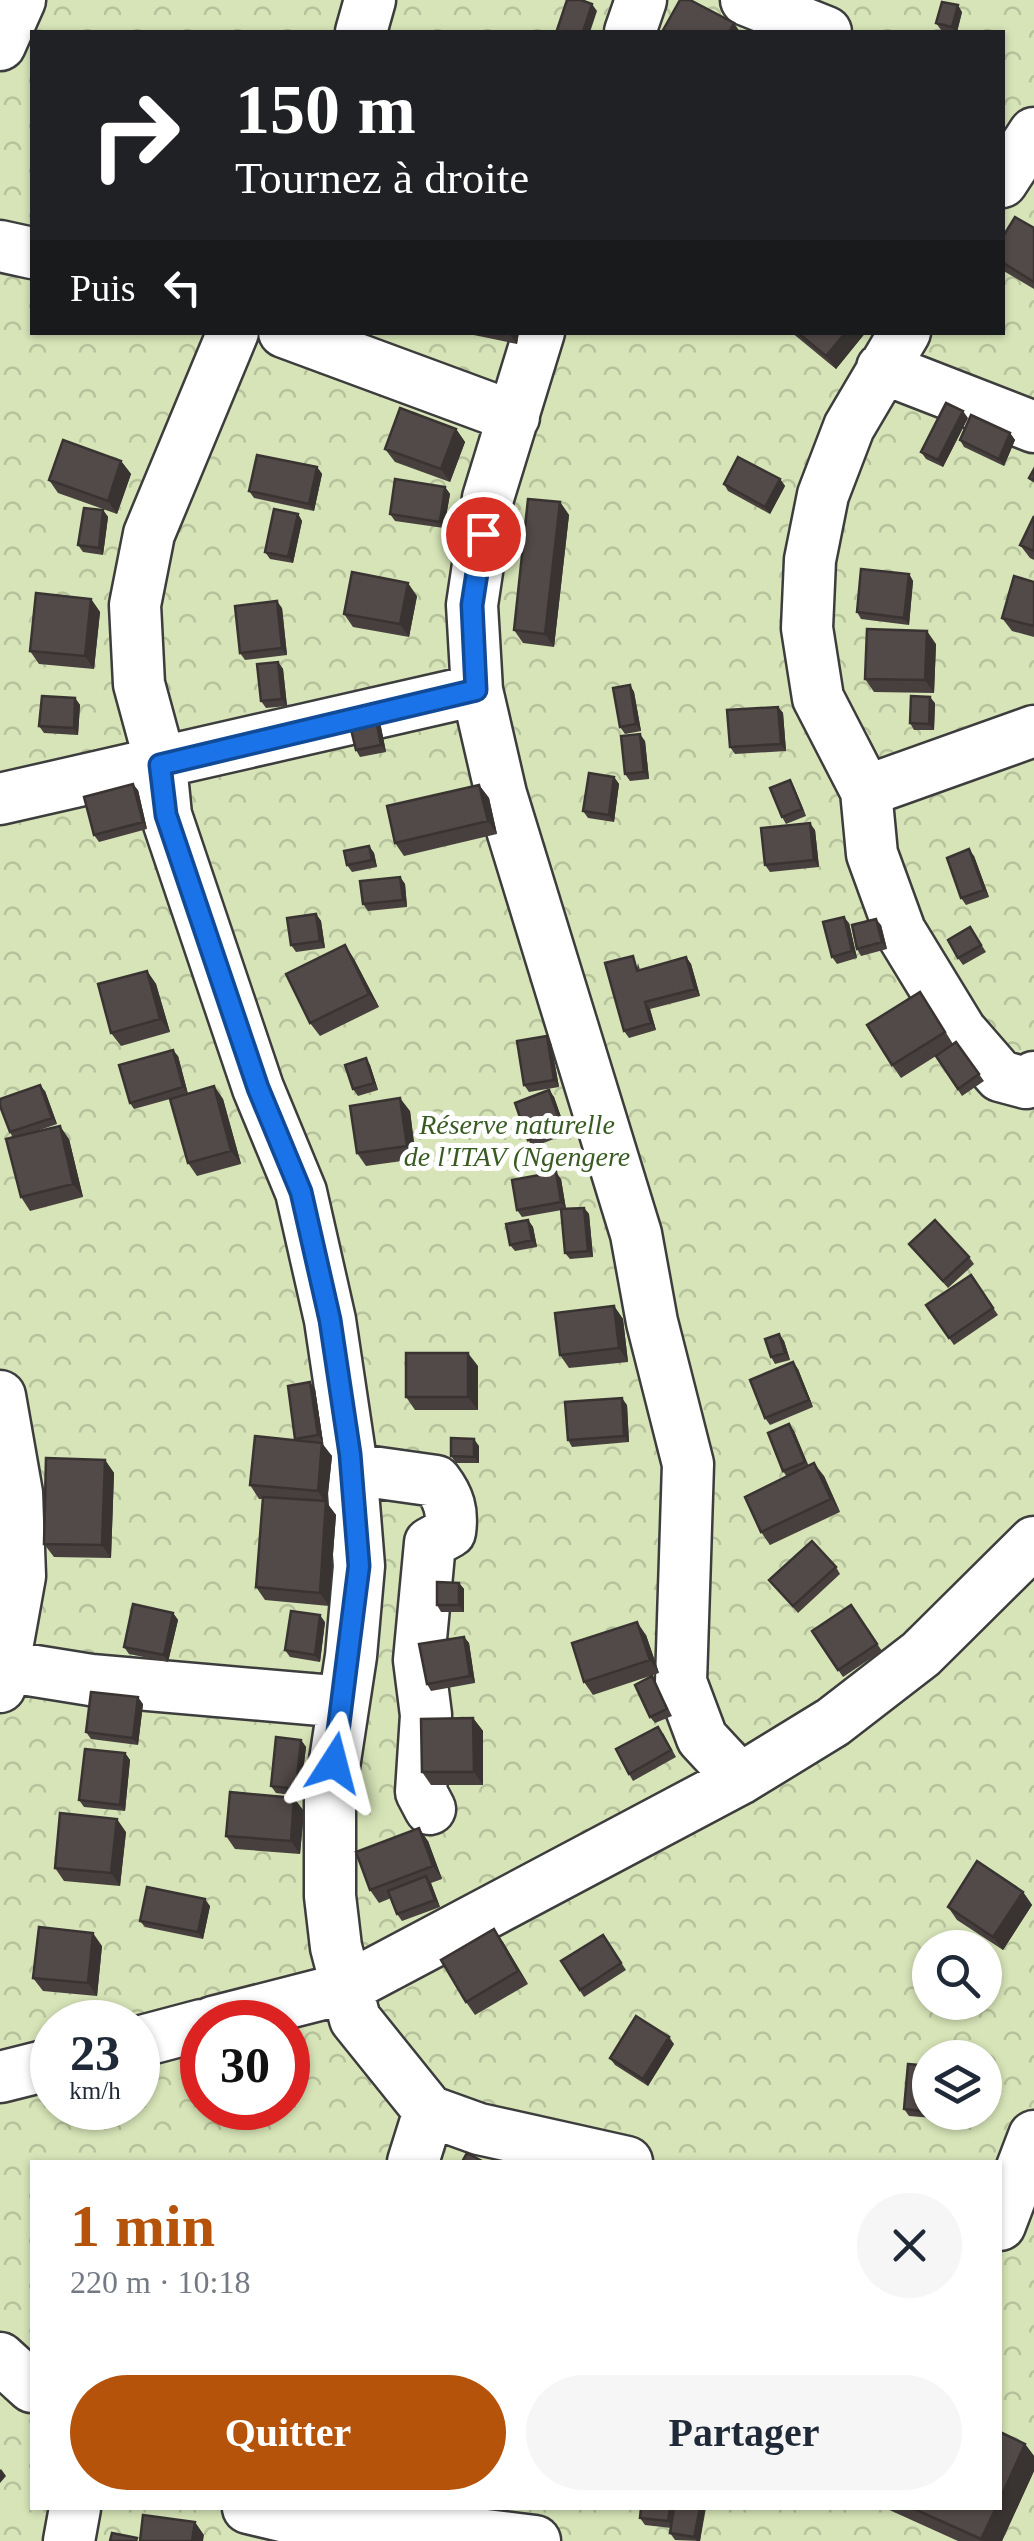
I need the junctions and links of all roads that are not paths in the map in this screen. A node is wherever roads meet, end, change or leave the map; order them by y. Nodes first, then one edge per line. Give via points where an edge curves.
1 (20, 0) edge
2 (370, 0) edge
3 (641, 0) edge
4 (746, 0) edge
5 (362, 30) edge
6 (631, 30) edge
7 (821, 30) edge
8 (0, 46) edge
9 (1005, 105) edge
10 (1034, 117) edge
11 (1034, 133) edge
12 (1005, 177) edge
13 (0, 246) edge
14 (30, 253) edge
15 (232, 335) edge
16 (292, 335) edge
17 (538, 335) edge
18 (893, 350) edge
19 (514, 416) junction
20 (1034, 427) edge
21 (476, 690) junction
22 (1034, 731) edge
23 (160, 765) junction
24 (866, 790) junction
25 (0, 799) edge
26 (1034, 1077) edge
27 (0, 1396) edge
28 (351, 1468) junction
29 (1034, 1542) edge
30 (10, 1574) edge
31 (2, 1677) edge
32 (344, 1702) junction
33 (740, 1779) junction
34 (430, 1810) dead end
35 (346, 1988) junction
36 (299, 2000) edge
37 (30, 2070) edge
38 (0, 2077) edge
39 (429, 2112) junction
40 (1034, 2136) edge
41 (414, 2160) edge
42 (617, 2160) edge
43 (1002, 2221) edge
44 (1002, 2244) edge
45 (1034, 2248) edge
46 (0, 2358) edge
47 (30, 2384) edge
48 (75, 2510) edge
49 (259, 2510) edge
50 (368, 2539) edge
51 (68, 2541) edge
52 (535, 2541) edge

1 - 8 street
2 - 5 street
3 - 6 street
4 - 7 street
9 - 10 street
11 - 12 street
13 - 14 street
15 - 23 street via 149,534 135,605 139,684
16 - 19 street
17 - 19 street
18 - 20 street
18 - 24 street via 849,427 823,495 810,560 807,628 818,698
19 - 21 street via 488,498 472,605
21 - 23 street
21 - 33 street via 500,794 636,1234 688,1464 680,1682 702,1738
22 - 24 street
23 - 25 street
23 - 28 street via 166,815 258,1088 301,1192 330,1320
24 - 26 street via 872,854 900,931 961,1031 1000,1076 1026,1083
27 - 30 street via 18,1493
28 - 32 street via 359,1566
28 - 34 street via 436,1482 452,1517 450,1532 430,1543 420,1660 426,1715 421,1792
29 - 33 street via 922,1654 833,1722
30 - 31 street
31 - 32 street
32 - 35 street via 330,1793 330,1896
33 - 35 street
35 - 36 street
35 - 39 street via 355,2019
37 - 38 street
39 - 41 street
39 - 42 street
40 - 43 street
44 - 45 street
46 - 47 street
48 - 51 street
49 - 50 street
50 - 52 street via 403,2526

